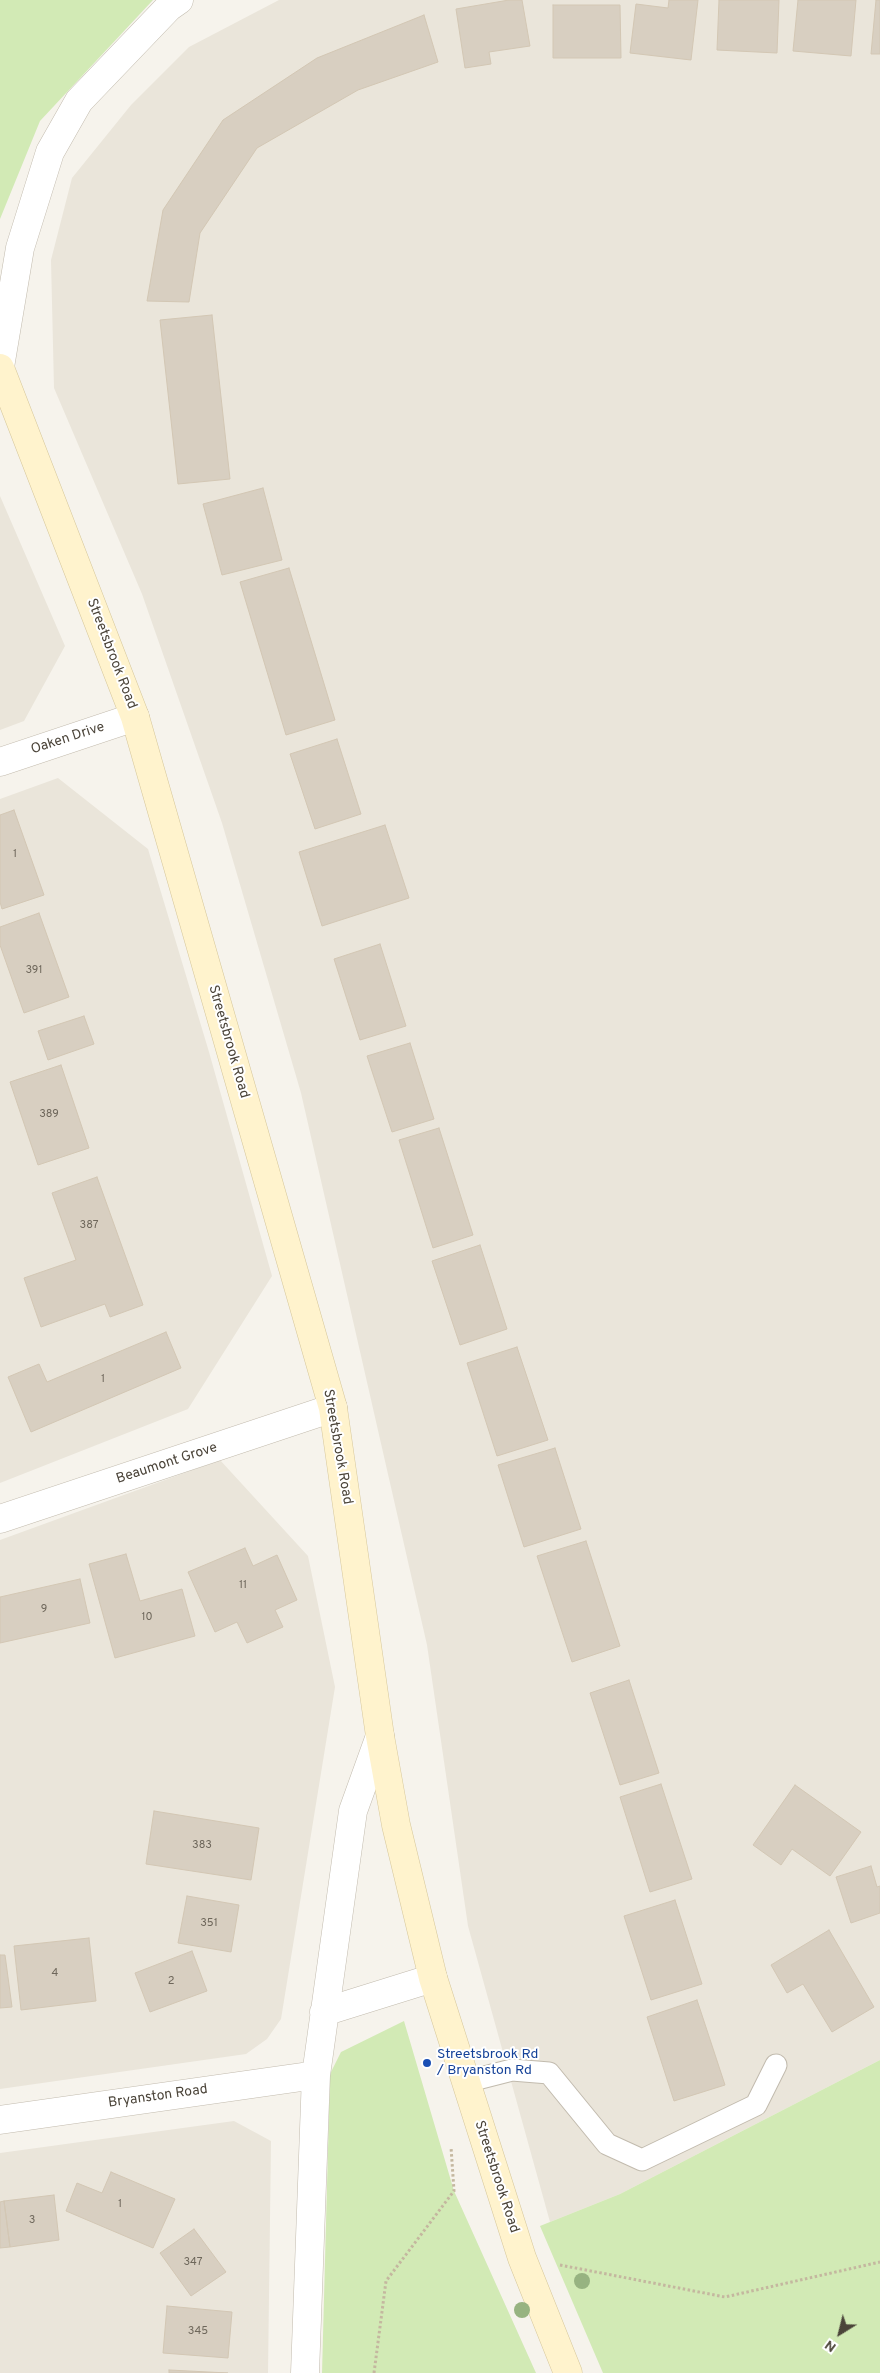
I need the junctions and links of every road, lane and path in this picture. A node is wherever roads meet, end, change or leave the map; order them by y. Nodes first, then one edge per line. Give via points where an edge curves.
1 (179, 0) edge
2 (0, 367) edge
3 (135, 717) junction
4 (0, 762) edge
5 (334, 1408) junction
6 (0, 1519) edge
7 (380, 1736) junction
8 (433, 1978) junction
9 (324, 2012) junction
10 (776, 2066) dead end
11 (316, 2075) junction
12 (465, 2082) junction
13 (0, 2120) edge
14 (451, 2143) dead end
15 (522, 2258) junction
16 (880, 2262) edge
17 (305, 2373) edge
18 (374, 2373) edge
19 (568, 2373) edge

1 - 2 street via 80,101 50,152 20,248
2 - 3 main road, Streetsbrook Road
3 - 4 street, Oaken Drive
3 - 5 main road, Streetsbrook Road
5 - 6 street, Beaumont Grove
5 - 7 main road, Streetsbrook Road
7 - 8 main road, Streetsbrook Road via 396,1825
7 - 9 street, Streetsbrook Road via 353,1811
8 - 9 street
8 - 12 main road, Streetsbrook Road
9 - 11 street, Streetsbrook Road
10 - 12 lane via 756,2105 642,2160 607,2144 549,2073 512,2070
11 - 13 street, Bryanston Road
11 - 17 street, Streetsbrook Road
12 - 15 main road, Streetsbrook Road
14 - 18 path via 454,2191 386,2281
15 - 16 path via 725,2297
15 - 19 main road, Streetsbrook Road

